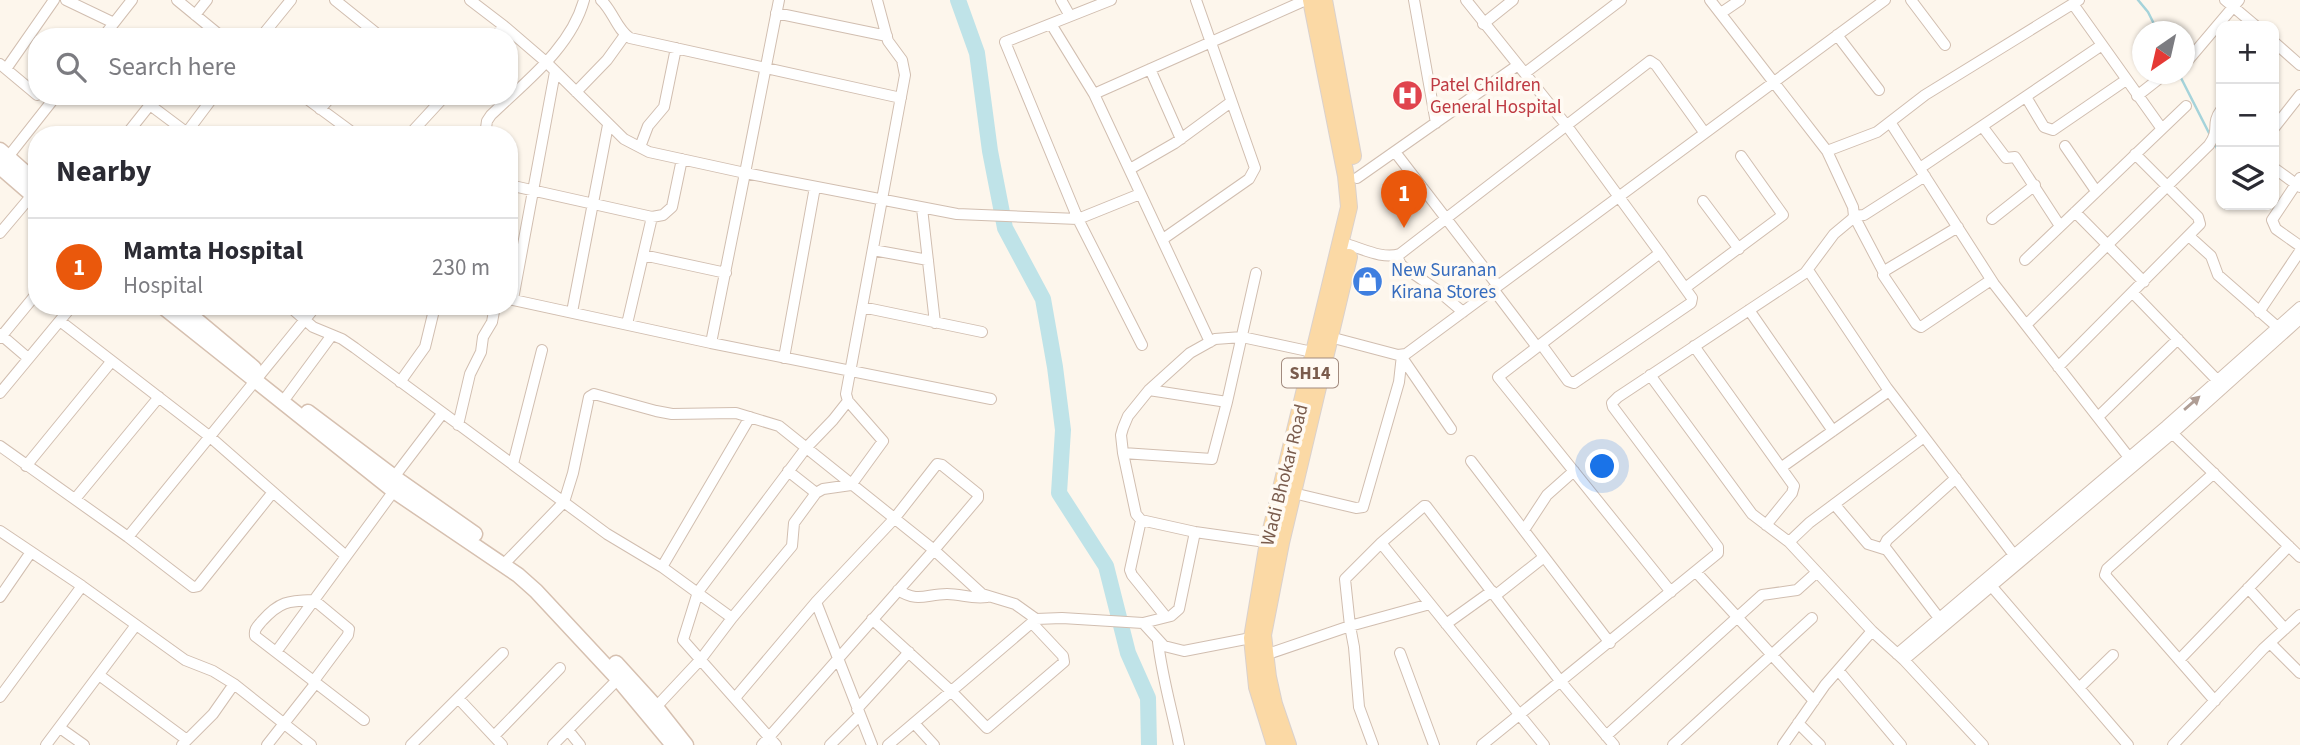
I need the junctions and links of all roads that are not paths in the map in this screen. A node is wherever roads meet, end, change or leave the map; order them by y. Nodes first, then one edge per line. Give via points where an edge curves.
1 (54, 0) edge
2 (66, 0) edge
3 (132, 0) edge
4 (177, 0) edge
5 (208, 0) edge
6 (291, 0) edge
7 (336, 0) edge
8 (470, 0) edge
9 (584, 0) edge
10 (601, 0) edge
11 (779, 0) edge
12 (877, 0) edge
13 (1060, 0) edge
14 (1111, 0) edge
15 (1196, 0) edge
16 (1308, 0) edge
17 (1324, 0) edge
18 (1414, 0) edge
19 (1466, 0) edge
20 (1513, 0) edge
21 (1621, 0) edge
22 (1710, 0) edge
23 (1740, 0) edge
24 (1885, 0) edge
25 (1911, 0) edge
26 (2076, 2) edge
27 (2232, 2) edge
28 (776, 13) junction
29 (1721, 13) junction
30 (195, 15) junction
31 (1070, 16) junction
32 (2251, 21) edge
33 (114, 23) junction
34 (1051, 24) junction
35 (1483, 24) junction
36 (504, 26) joint
37 (32, 28) edge
38 (110, 28) edge
39 (205, 28) edge
40 (268, 28) edge
41 (371, 28) edge
42 (506, 28) edge
43 (28, 34) edge
44 (625, 35) junction
45 (1838, 35) junction
46 (887, 36) junction
47 (518, 38) edge
48 (1209, 43) junction
49 (1945, 45) dead end
50 (2102, 45) junction
51 (2279, 46) edge
52 (676, 48) junction
53 (2195, 52) edge
54 (546, 62) junction
55 (2300, 65) edge
56 (3, 66) edge
57 (766, 68) junction
58 (1150, 69) junction
59 (1521, 69) junction
60 (555, 72) junction
61 (2126, 80) junction
62 (1774, 82) junction
63 (2152, 84) edge
64 (28, 87) edge
65 (518, 89) edge
66 (1879, 90) dead end
67 (576, 92) junction
68 (1094, 94) junction
69 (2300, 95) edge
70 (2137, 96) junction
71 (2026, 97) junction
72 (901, 98) junction
73 (1231, 102) junction
74 (48, 105) edge
75 (150, 105) joint
76 (208, 105) edge
77 (315, 105) edge
78 (324, 105) edge
79 (437, 105) edge
80 (501, 105) edge
81 (2186, 106) dead end
82 (320, 109) junction
83 (1890, 122) junction
84 (2279, 122) edge
85 (1436, 123) junction
86 (608, 125) junction
87 (30, 126) edge
88 (133, 126) edge
89 (178, 126) edge
90 (193, 126) edge
91 (344, 126) edge
92 (417, 126) edge
93 (486, 126) edge
94 (1567, 126) junction
95 (1982, 126) junction
96 (28, 128) edge
97 (2162, 129) junction
98 (2216, 131) edge
99 (1704, 132) junction
100 (1181, 139) junction
101 (2065, 146) dead end
102 (640, 147) junction
103 (1826, 151) junction
104 (1395, 152) junction
105 (2135, 154) junction
106 (1741, 156) dead end
107 (3, 158) edge
108 (682, 159) junction
109 (1130, 169) junction
110 (2279, 171) edge
111 (1922, 172) junction
112 (745, 173) junction
113 (1357, 178) junction
114 (2299, 183) edge
115 (28, 185) edge
116 (2035, 185) junction
117 (2168, 186) junction
118 (518, 187) edge
119 (815, 187) junction
120 (533, 190) junction
121 (2096, 191) junction
122 (1140, 194) junction
123 (1619, 198) junction
124 (28, 200) edge
125 (882, 200) junction
126 (1703, 201) dead end
127 (593, 204) junction
128 (922, 208) junction
129 (2075, 212) junction
130 (1854, 216) junction
131 (652, 217) junction
132 (1078, 219) junction
133 (1992, 219) dead end
134 (1447, 220) junction
135 (2060, 226) junction
136 (1958, 227) junction
137 (0, 233) edge
138 (2190, 237) junction
139 (1163, 239) junction
140 (1347, 244) junction
141 (2108, 244) junction
142 (1739, 248) junction
143 (2300, 248) edge
144 (873, 250) junction
145 (1660, 253) junction
146 (643, 255) junction
147 (1397, 256) junction
148 (928, 260) junction
149 (2025, 260) dead end
150 (518, 264) edge
151 (1808, 270) junction
152 (726, 272) junction
153 (1256, 273) dead end
154 (1884, 273) junction
155 (1991, 279) junction
156 (2144, 282) junction
157 (1495, 288) junction
158 (1685, 288) junction
159 (2133, 293) junction
160 (518, 300) edge
161 (28, 304) edge
162 (862, 307) junction
163 (2300, 307) edge
164 (1749, 310) junction
165 (572, 312) junction
166 (1463, 312) junction
167 (2259, 312) junction
168 (65, 315) edge
169 (174, 315) edge
170 (190, 315) edge
171 (299, 315) edge
172 (309, 315) edge
173 (433, 315) edge
174 (493, 315) edge
175 (2300, 319) edge
176 (305, 320) junction
177 (60, 321) junction
178 (935, 323) junction
179 (626, 324) junction
180 (2026, 325) junction
181 (2282, 330) junction
182 (982, 332) dead end
183 (332, 335) junction
184 (1, 336) edge
185 (1325, 336) junction
186 (1242, 337) junction
187 (2178, 339) junction
188 (1210, 342) junction
189 (711, 343) junction
190 (1142, 345) dead end
191 (1539, 346) junction
192 (1694, 346) junction
193 (542, 351) dead end
194 (1321, 354) junction
195 (1403, 357) junction
196 (28, 358) junction
197 (783, 358) junction
198 (111, 362) junction
199 (2059, 367) junction
200 (850, 372) junction
201 (1650, 376) junction
202 (257, 377) junction
203 (2218, 380) junction
204 (400, 382) junction
205 (1149, 390) junction
206 (1889, 391) junction
207 (0, 393) edge
208 (287, 396) junction
209 (159, 397) junction
210 (992, 399) dead end
211 (848, 401) junction
212 (1227, 402) junction
213 (442, 414) junction
214 (750, 417) junction
215 (2098, 417) junction
216 (458, 425) junction
217 (1451, 429) dead end
218 (2169, 429) junction
219 (1833, 431) junction
220 (209, 436) junction
221 (1924, 437) junction
222 (0, 446) edge
223 (806, 448) junction
224 (1123, 453) junction
225 (1471, 461) dead end
226 (2132, 461) junction
227 (513, 464) junction
228 (26, 466) junction
229 (1782, 467) junction
230 (788, 471) junction
231 (1574, 471) junction
232 (2214, 473) junction
233 (1956, 478) junction
234 (396, 484) junction
235 (851, 485) junction
236 (1287, 491) junction
237 (273, 492) junction
238 (816, 493) junction
239 (75, 499) junction
240 (564, 502) junction
241 (1835, 505) junction
242 (894, 519) junction
243 (1141, 520) junction
244 (1766, 525) junction
245 (1524, 530) junction
246 (0, 531) edge
247 (1195, 532) junction
248 (128, 537) junction
249 (1789, 542) junction
250 (1274, 543) junction
251 (1381, 543) junction
252 (2289, 546) junction
253 (1884, 549) junction
254 (934, 550) junction
255 (31, 552) junction
256 (2014, 555) junction
257 (346, 556) junction
258 (1544, 556) junction
259 (2300, 557) edge
260 (507, 561) junction
261 (662, 567) junction
262 (1696, 572) junction
263 (1817, 572) junction
264 (1988, 582) junction
265 (82, 586) junction
266 (2248, 588) junction
267 (898, 590) junction
268 (698, 592) junction
269 (1671, 592) junction
270 (1494, 593) junction
271 (0, 597) edge
272 (987, 597) junction
273 (314, 600) junction
274 (816, 602) junction
275 (1430, 604) junction
276 (2300, 615) edge
277 (1166, 617) junction
278 (1737, 617) junction
279 (732, 618) junction
280 (1812, 618) dead end
281 (1939, 618) junction
282 (872, 619) junction
283 (1034, 621) junction
284 (1141, 623) junction
285 (1446, 624) junction
286 (136, 625) junction
287 (1350, 626) junction
288 (2285, 629) junction
289 (1872, 631) junction
290 (1258, 637) junction
291 (1158, 642) junction
292 (1610, 642) junction
293 (2270, 643) junction
294 (276, 652) junction
295 (909, 652) junction
296 (503, 653) dead end
297 (1400, 653) dead end
298 (1265, 655) junction
299 (1772, 655) junction
300 (2113, 655) dead end
301 (1900, 657) junction
302 (837, 658) junction
303 (701, 659) junction
304 (2179, 660) junction
305 (560, 668) dead end
306 (1838, 670) junction
307 (2300, 673) edge
308 (99, 676) junction
309 (621, 676) junction
310 (1561, 682) junction
311 (314, 683) junction
312 (233, 684) junction
313 (2079, 688) junction
314 (951, 691) junction
315 (0, 698) edge
316 (458, 698) junction
317 (735, 698) junction
318 (1814, 701) junction
319 (2215, 701) junction
320 (656, 707) junction
321 (859, 712) junction
322 (1519, 716) junction
323 (364, 720) dead end
324 (914, 723) junction
325 (1798, 723) junction
326 (284, 724) junction
327 (60, 728) junction
328 (568, 730) junction
329 (494, 736) junction
330 (1606, 736) junction
331 (773, 741) edge
332 (184, 742) edge
333 (46, 745) edge
334 (85, 745) edge
335 (267, 745) edge
336 (312, 745) edge
337 (411, 745) edge
338 (502, 745) edge
339 (553, 745) edge
340 (580, 745) edge
341 (673, 745) edge
342 (686, 745) edge
343 (762, 745) edge
344 (830, 745) edge
345 (872, 745) edge
346 (888, 745) edge
347 (934, 745) edge
348 (1179, 745) edge
349 (1275, 745) edge
350 (1287, 745) edge
351 (1373, 745) edge
352 (1434, 745) edge
353 (1482, 745) edge
354 (1544, 745) edge
355 (1614, 745) edge
356 (1673, 745) edge
357 (1783, 745) edge
358 (1820, 745) edge
359 (1901, 745) edge
360 (1983, 745) edge
361 (2128, 745) edge
362 (2173, 745) edge

1 - 37 street
2 - 33 street
3 - 33 street
4 - 30 street
5 - 30 street
6 - 40 street
7 - 41 street
8 - 36 street
9 - 54 street via 576,24
10 - 44 street
11 - 28 street
12 - 46 street
13 - 31 street
14 - 31 street
15 - 48 street
16 - 48 street
16 - 140 main road, Wadi Bhokar Road / SH14 via 1348,187
17 - 113 main road, Wadi Bhokar Road / SH14
18 - 85 street
19 - 35 street
20 - 35 street
21 - 59 street
22 - 29 street
23 - 29 street
24 - 45 street
25 - 49 street
26 - 50 street
26 - 83 street via 1925,95
27 - 32 street
27 - 53 street
28 - 46 street
28 - 57 street
29 - 62 street
30 - 39 street
31 - 34 street
33 - 38 street
34 - 68 street
34 - 132 street via 1005,42
35 - 59 street
36 - 42 street
43 - 56 street
44 - 52 street
44 - 67 street
45 - 62 street
45 - 66 street
46 - 72 street via 904,68
47 - 54 street
48 - 58 street
48 - 73 street
50 - 61 street
50 - 71 street
51 - 55 street
52 - 57 street
52 - 102 street via 664,107
54 - 60 street
54 - 65 street
56 - 64 street
57 - 72 street
57 - 112 street
58 - 68 street
58 - 100 street
59 - 85 street
59 - 94 street
60 - 67 street
60 - 120 street
61 - 70 street
61 - 71 street via 2053,130 2043,127
62 - 99 street
62 - 103 street
63 - 70 street
67 - 86 street
68 - 109 street
69 - 84 street
70 - 97 street
71 - 95 street
72 - 125 street
73 - 100 street
73 - 139 street via 1254,174
74 - 87 street
75 - 88 street
75 - 89 street
76 - 90 street
77 - 82 street
78 - 82 street
79 - 92 street
80 - 93 street
81 - 97 street
82 - 91 street
83 - 103 street via 1871,135
83 - 111 street
85 - 104 street
86 - 102 street
86 - 127 street
94 - 99 street via 1650,61
94 - 123 street
94 - 134 street
95 - 111 street
95 - 116 street via 2007,159 2015,157
96 - 107 street
97 - 105 street
98 - 117 street via 2209,145
99 - 123 street
100 - 109 street
101 - 121 street
102 - 108 street
103 - 130 street
104 - 113 street
104 - 134 street
105 - 117 street
105 - 121 street
106 - 142 street via 1783,215
107 - 115 street
108 - 112 street
108 - 131 street via 672,207
109 - 122 street
110 - 114 street
111 - 130 street via 1864,215
111 - 136 street
112 - 119 street
112 - 152 street
113 - 140 main road, Wadi Bhokar Road / SH14 via 1359,212
114 - 143 street via 2272,220 2276,229
116 - 133 street
116 - 135 street
117 - 138 street via 2198,217 2200,224
117 - 141 street
118 - 120 street
119 - 125 street
119 - 197 street
120 - 127 street
120 - 150 street
121 - 129 street
122 - 132 street
122 - 139 street
123 - 145 street
123 - 157 street
124 - 137 street
125 - 128 street
125 - 144 street
126 - 142 street
127 - 131 street
127 - 165 street
128 - 132 street via 981,217
128 - 148 street
129 - 135 street
129 - 141 street
130 - 151 street via 1834,234
130 - 154 street
131 - 146 street
132 - 190 street
134 - 147 street
134 - 157 street
135 - 149 street
136 - 154 street
136 - 155 street
138 - 156 street
138 - 167 street via 2211,256 2218,275
139 - 188 street
140 - 147 street
140 - 185 main road, Wadi Bhokar Road / SH14
141 - 156 street
141 - 180 street
142 - 158 street
143 - 167 street
144 - 148 street
144 - 162 street
145 - 158 street
145 - 191 street
146 - 152 street
146 - 179 street
147 - 166 street via 1401,265
148 - 178 street
151 - 164 street
151 - 206 street
152 - 189 street
153 - 186 street
154 - 155 street via 1921,327
155 - 180 street
156 - 159 street
157 - 166 street
157 - 191 street
158 - 191 street via 1691,303 1574,383
159 - 187 street
159 - 199 street
160 - 165 street
161 - 184 street
162 - 178 street
162 - 200 street
163 - 181 street
164 - 192 street
164 - 219 street
165 - 179 street
166 - 195 street
167 - 181 street
168 - 177 street
169 - 202 street
170 - 202 street
171 - 176 street
172 - 176 street
173 - 204 street via 425,347
174 - 216 street via 470,374
175 - 181 street
176 - 183 street
176 - 202 street
177 - 196 street
177 - 198 street
178 - 182 street
179 - 189 street
180 - 199 street
181 - 203 street
181 - 218 street
183 - 204 street
183 - 208 street
184 - 196 street
185 - 194 main road, Wadi Bhokar Road / SH14
185 - 195 street
186 - 188 street
186 - 194 street
186 - 212 street
187 - 203 street
187 - 215 street
188 - 205 street via 1190,353
189 - 197 street
191 - 231 street via 1498,377
192 - 201 street
192 - 229 street
193 - 227 street
194 - 236 main road, Wadi Bhokar Road / SH14
195 - 217 street
195 - 236 street via 1363,507
196 - 207 street
197 - 200 street
198 - 209 street
198 - 228 street
199 - 215 street
200 - 210 street
200 - 211 street
201 - 244 street via 1747,508
201 - 262 street via 1612,403 1719,550
202 - 208 street
202 - 220 street
202 - 234 street
218 -> 203 street
204 - 213 street
205 - 212 street
205 - 224 street via 1128,416 1121,435
206 - 219 street
206 - 221 street
208 - 234 street
209 - 220 street
209 - 239 street
211 - 223 street
211 - 235 street via 883,441
212 - 224 street via 1212,459
213 - 216 street
213 - 234 street
214 - 223 street via 779,426
214 - 240 street via 647,409 591,395
214 - 261 street
215 - 226 street
216 - 227 street
218 - 226 street
218 - 232 street
219 - 229 street
220 - 237 street
220 - 248 street
221 - 233 street
221 - 241 street
222 - 228 street
223 - 230 street
223 - 235 street
224 - 243 street
225 - 245 street
226 - 256 street
226 - 264 street
227 - 240 street
228 - 239 street
229 - 244 street via 1794,490
230 - 238 street
230 - 268 street
231 - 245 street via 1547,495
231 - 269 street
232 - 252 street
232 - 304 street via 2105,572
233 - 253 street via 1886,540
233 - 256 street
234 - 257 street
234 - 260 street
235 - 238 street
235 - 242 street
236 - 250 main road, Wadi Bhokar Road / SH14
237 - 248 street via 196,587
237 - 257 street
238 - 279 street via 793,523 792,546
239 - 248 street
240 - 260 street
240 - 261 street
241 - 249 street
241 - 253 street via 1868,544
242 - 254 street
242 - 254 street via 937,464 942,465 979,496
242 - 274 street
243 - 247 street
243 - 277 street via 1130,570
244 - 249 street
245 - 258 street
246 - 255 street
247 - 250 street
247 - 277 street via 1179,609
249 - 263 street
250 - 290 main road, Wadi Bhokar Road / SH14
251 - 270 street via 1426,506
251 - 275 street
251 - 287 street via 1345,579
252 - 259 street
252 - 266 street
253 - 281 street
254 - 267 street
254 - 272 street
255 - 265 street
255 - 271 street
256 - 264 street
257 - 273 street
258 - 270 street
258 - 292 street
260 - 309 street via 554,597
261 - 268 street
262 - 269 street
262 - 278 street
263 - 278 street via 1797,590 1762,595
263 - 289 street
264 - 281 street
264 - 301 street
264 - 313 street
265 - 286 street
265 - 315 street
266 - 288 street
266 - 304 street
267 - 272 street via 912,598 948,594
267 - 282 street
268 - 279 street
268 - 303 street via 683,640
269 - 292 street
270 - 285 street
270 - 310 street
272 - 283 street via 1015,604
273 - 294 street
273 - 294 street via 281,603 255,628 255,636
273 - 311 street via 350,631
274 - 302 street
274 - 317 street
275 - 285 street
275 - 287 street
276 - 288 street
277 - 284 street
278 - 299 street
278 - 330 street
279 - 303 street
280 - 299 street
281 - 301 street
282 - 295 street
282 - 302 street
283 - 284 street via 1062,618
283 - 314 street
283 - 314 street via 1064,662 998,720 984,726
284 - 291 street
285 - 322 street
286 - 308 street
286 - 312 street via 185,660
287 - 298 street
287 - 351 street via 1359,707
288 - 293 street
289 - 301 street
289 - 306 street
290 - 291 street via 1184,651
290 - 298 main road, Wadi Bhokar Road / SH14
290 - 349 main road, Wadi Bhokar Road / SH14 via 1254,672
291 - 348 street
292 - 310 street
293 - 307 street
293 - 319 street
294 - 311 street
295 - 314 street
295 - 321 street
296 - 316 street
297 - 352 street
298 - 350 main road, Wadi Bhokar Road / SH14
299 - 318 street
299 - 356 street
300 - 313 street
301 - 360 street
302 - 321 street
302 - 331 street
303 - 317 street
303 - 320 street
304 - 319 street
305 - 329 street
306 - 318 street
306 - 359 street
308 - 327 street
308 - 332 street
309 - 320 street
309 - 328 street
309 - 341 street
310 - 322 street
310 - 330 street
311 - 323 street
311 - 326 street
312 - 326 street
312 - 332 street via 213,715
313 - 361 street
314 - 324 street
316 - 329 street
316 - 337 street
317 - 331 street
318 - 325 street
319 - 362 street
320 - 342 street
321 - 344 street
321 - 345 street
322 - 353 street
322 - 354 street
324 - 346 street
324 - 347 street
325 - 357 street
325 - 358 street
326 - 335 street
326 - 336 street
327 - 333 street
327 - 334 street
328 - 339 street
328 - 340 street
329 - 338 street
330 - 355 street
331 - 343 street

